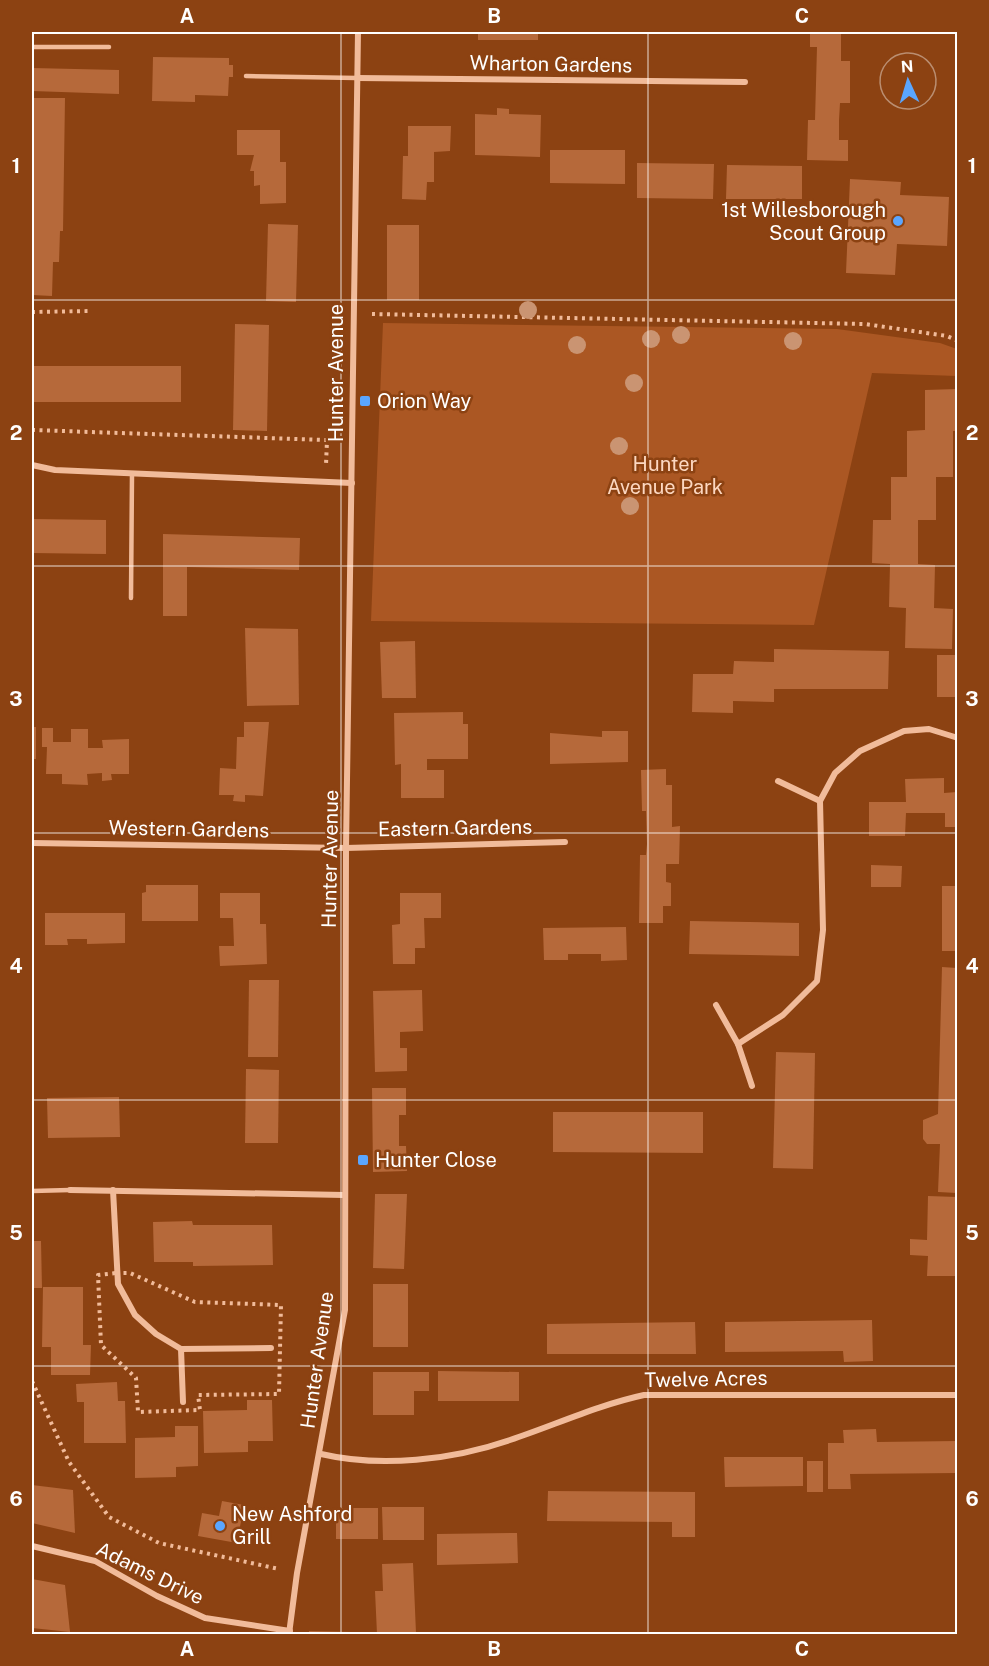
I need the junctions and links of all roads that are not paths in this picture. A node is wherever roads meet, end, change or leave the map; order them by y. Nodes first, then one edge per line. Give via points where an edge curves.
1 (358, 32) edge
2 (32, 46) edge
3 (109, 47) dead end
4 (246, 76) dead end
5 (357, 78) junction
6 (745, 82) dead end
7 (32, 465) edge
8 (132, 474) junction
9 (352, 483) junction
10 (131, 598) dead end
11 (957, 738) edge
12 (778, 781) dead end
13 (820, 801) junction
14 (565, 842) dead end
15 (32, 843) edge
16 (346, 848) junction
17 (716, 1005) dead end
18 (738, 1044) junction
19 (752, 1086) dead end
20 (70, 1190) joint
21 (113, 1190) junction
22 (32, 1191) edge
23 (345, 1195) junction
24 (271, 1348) dead end
25 (181, 1349) junction
26 (957, 1395) edge
27 (183, 1402) dead end
28 (321, 1454) junction
29 (32, 1546) edge
30 (290, 1633) edge

1 - 5 street, Hunter Avenue
2 - 3 lane
4 - 5 lane
5 - 6 street, Wharton Gardens
5 - 9 street, Hunter Avenue
7 - 8 street
8 - 9 street
8 - 10 lane
9 - 16 street, Hunter Avenue
11 - 13 street via 929,729 904,731 890,737 860,751 835,773
12 - 13 street
13 - 18 street via 823,930 817,981 783,1015
14 - 16 street, Eastern Gardens
15 - 16 street, Western Gardens
16 - 23 street, Hunter Avenue
17 - 18 street
18 - 19 street
20 - 21 street
20 - 22 lane
21 - 23 street
21 - 25 street via 118,1284 135,1315
23 - 28 street, Hunter Avenue via 345,1310
24 - 25 street
25 - 27 street
26 - 28 street, Twelve Acres via 644,1395 508,1441 445,1456 381,1460
28 - 30 street, Hunter Avenue via 297,1573
29 - 30 street, Adams Drive via 95,1560 205,1618

